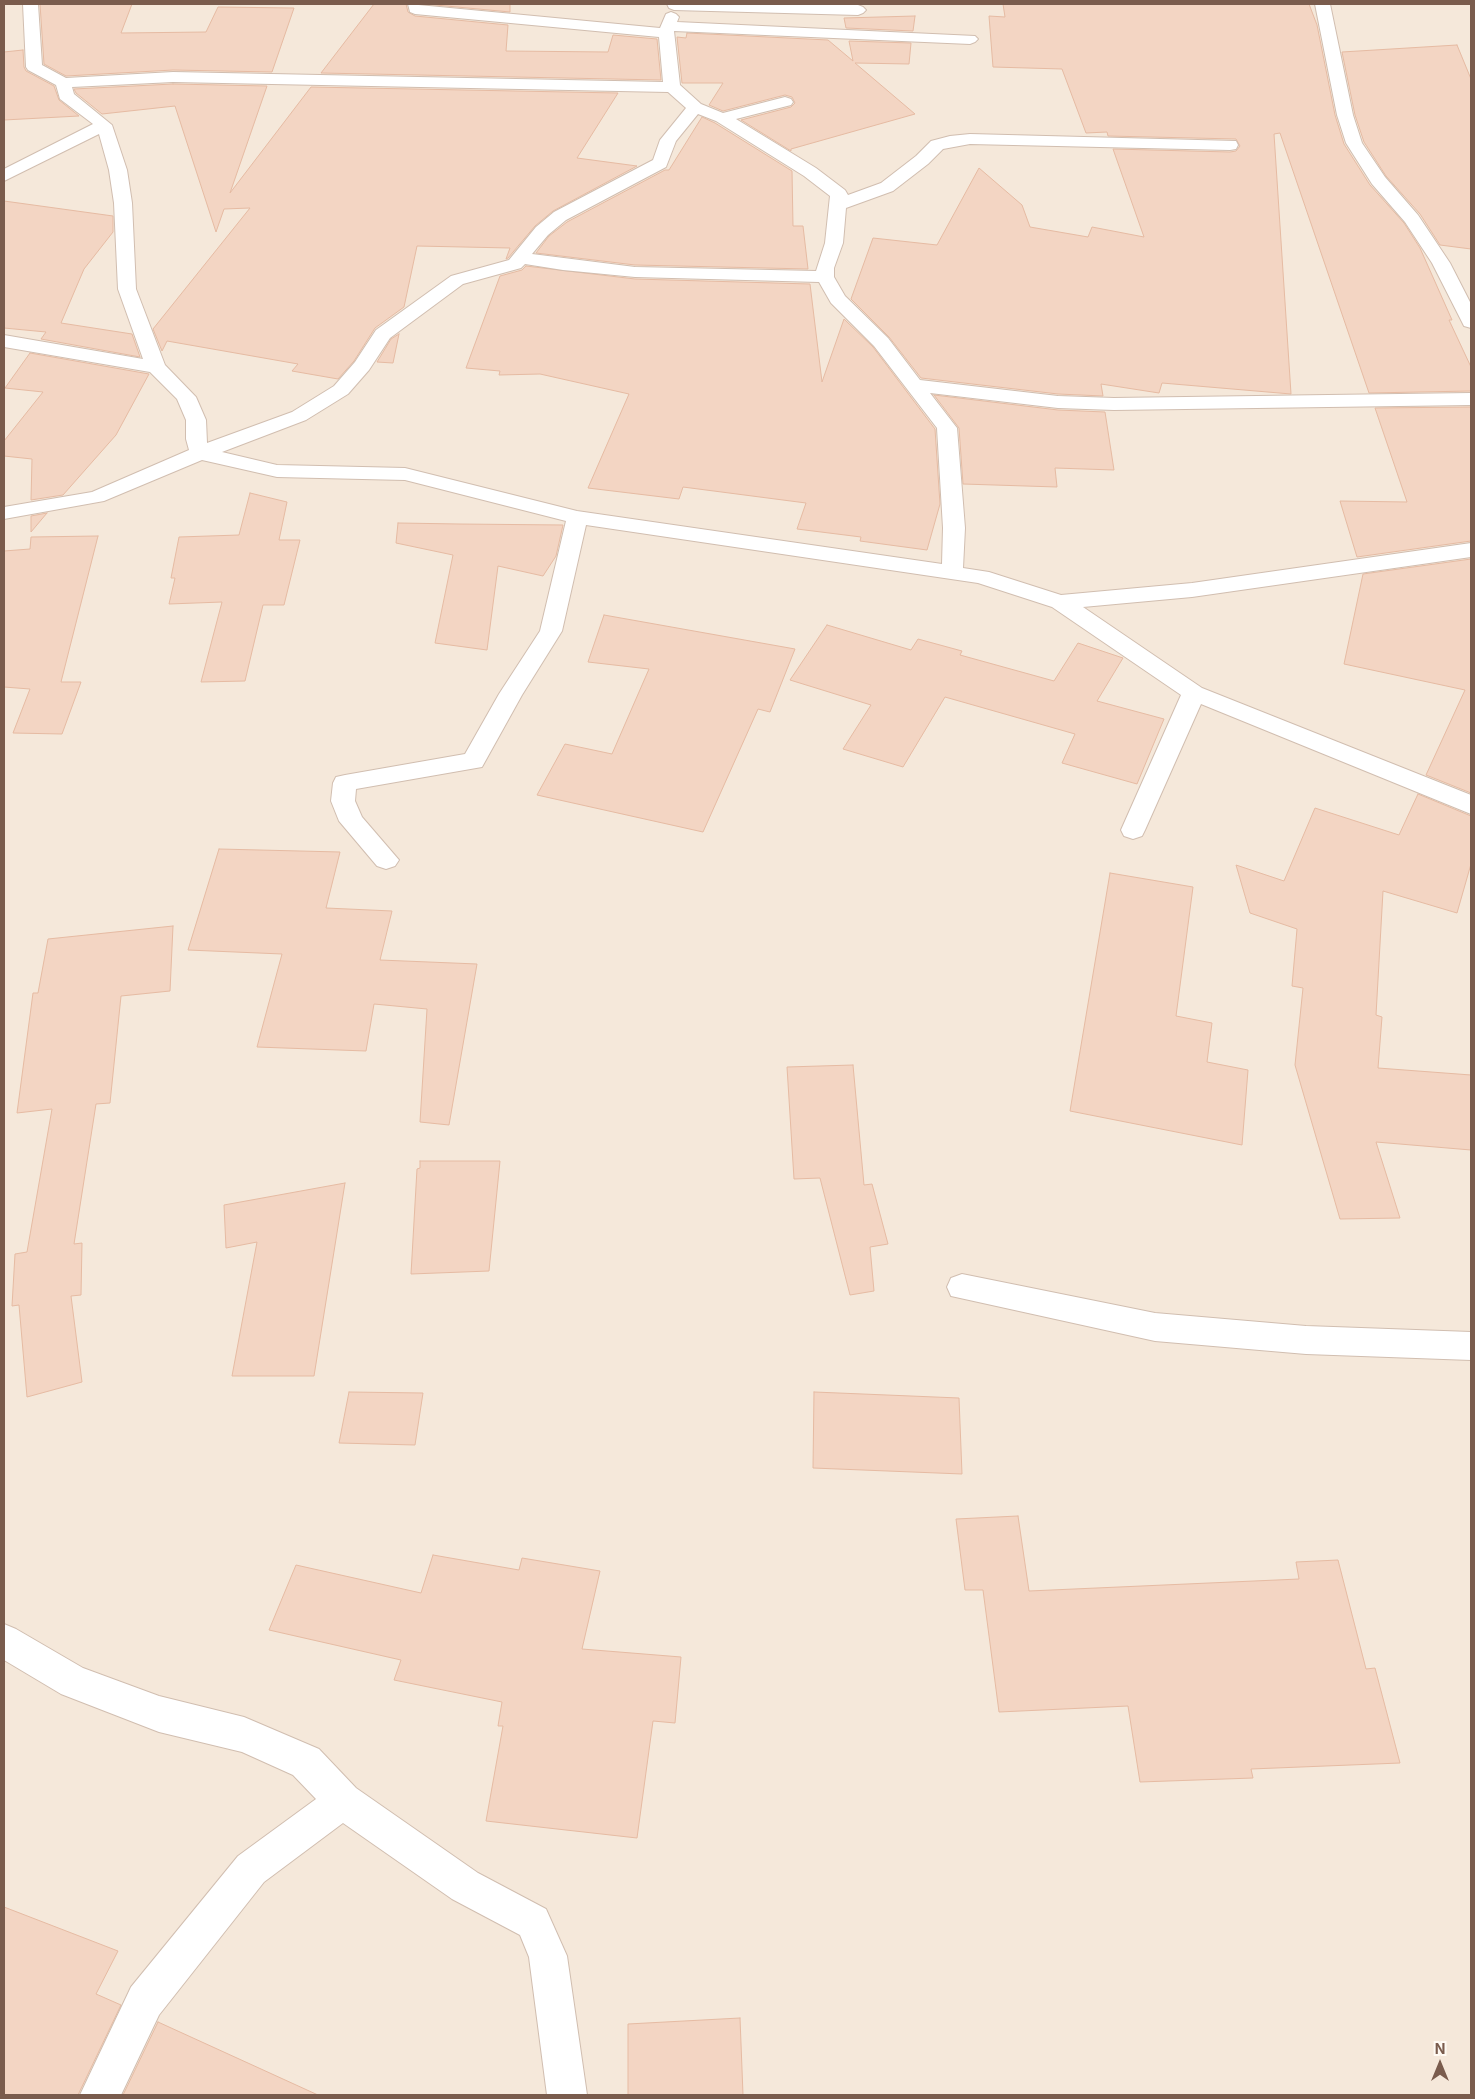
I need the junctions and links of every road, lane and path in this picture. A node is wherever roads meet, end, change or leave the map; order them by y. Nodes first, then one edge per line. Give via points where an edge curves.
1 (30, 4) edge
2 (415, 4) edge
3 (674, 4) edge
4 (1322, 4) edge
5 (858, 10) dead end
6 (667, 30) junction
7 (970, 39) dead end
8 (62, 83) junction
9 (672, 87) junction
10 (785, 102) dead end
11 (695, 107) junction
12 (722, 118) junction
13 (104, 125) junction
14 (1230, 145) dead end
15 (4, 176) edge
16 (837, 205) junction
17 (522, 258) junction
18 (825, 277) junction
19 (1471, 322) edge
20 (4, 341) edge
21 (156, 367) junction
22 (916, 385) junction
23 (1471, 399) edge
24 (200, 453) junction
25 (4, 513) edge
26 (577, 517) junction
27 (1471, 550) edge
28 (952, 573) junction
29 (1060, 602) junction
30 (1194, 692) junction
31 (1471, 805) edge
32 (1133, 830) dead end
33 (386, 860) dead end
34 (962, 1287) dead end
35 (1471, 1346) edge
36 (4, 1641) edge
37 (343, 1801) junction
38 (100, 2095) edge
39 (567, 2095) edge

1 - 8 street via 34,67
2 - 6 street via 416,9
3 - 5 street
3 - 6 street
4 - 19 street via 1354,143 1378,180 1432,248
6 - 7 street
6 - 9 street
8 - 9 street via 173,77
8 - 13 street via 66,96
9 - 11 street
10 - 12 street
11 - 12 street
11 - 17 street via 668,140 660,163 560,216 542,232
12 - 16 street via 810,172 839,194
13 - 15 street
13 - 21 street via 118,170 123,204 126,289
14 - 16 street via 950,141 937,145 887,187
16 - 18 street via 834,243
17 - 18 street via 635,272
17 - 24 street via 515,264 458,280 383,334 362,366 340,390 299,416
18 - 22 street via 838,299 881,342
20 - 21 street
21 - 24 street via 186,397 196,420
22 - 23 street via 1058,402 1114,404
22 - 28 street via 947,428 954,528
24 - 25 street via 96,497
24 - 26 street via 277,471 405,474
26 - 28 street
26 - 33 street via 551,631 473,761 345,783 343,801 351,821
27 - 29 street via 1192,590
28 - 29 street via 981,577
29 - 30 street
30 - 31 street
30 - 32 street
34 - 35 street via 1156,1326 1306,1340
36 - 37 street via 73,1682 159,1714 244,1735 306,1762
37 - 38 street via 251,1869 145,2001
37 - 39 street via 464,1886 534,1922 548,1956

